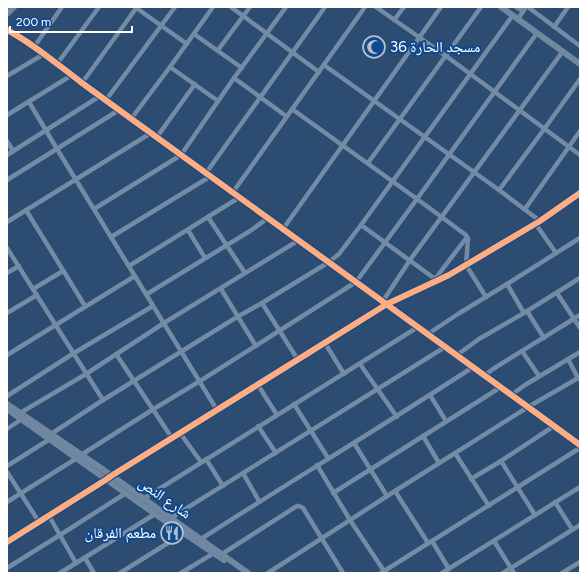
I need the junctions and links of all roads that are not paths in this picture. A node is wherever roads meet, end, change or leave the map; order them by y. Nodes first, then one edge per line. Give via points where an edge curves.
1 (14, 7) edge
2 (62, 7) edge
3 (98, 7) edge
4 (136, 7) edge
5 (174, 7) edge
6 (213, 7) edge
7 (230, 7) edge
8 (250, 7) edge
9 (286, 7) edge
10 (325, 7) edge
11 (365, 7) edge
12 (376, 7) edge
13 (404, 7) edge
14 (442, 7) edge
15 (481, 7) edge
16 (502, 7) edge
17 (516, 7) edge
18 (568, 7) edge
19 (526, 8) edge
20 (7, 14) edge
21 (243, 16) junction
22 (515, 17) junction
23 (394, 20) junction
24 (161, 25) junction
25 (554, 27) junction
26 (7, 30) edge
27 (537, 33) junction
28 (194, 34) junction
29 (267, 34) junction
30 (419, 38) junction
31 (187, 44) junction
32 (579, 44) edge
33 (34, 47) junction
34 (218, 50) junction
35 (563, 51) junction
36 (292, 52) junction
37 (44, 54) junction
38 (446, 56) junction
39 (57, 64) junction
40 (580, 64) edge
41 (324, 65) junction
42 (170, 67) junction
43 (242, 68) junction
44 (319, 72) junction
45 (72, 75) junction
46 (470, 75) junction
47 (7, 76) edge
48 (234, 78) junction
49 (580, 79) edge
50 (82, 83) junction
51 (195, 84) junction
52 (494, 92) junction
53 (100, 96) junction
54 (260, 97) junction
55 (106, 100) junction
56 (374, 100) junction
57 (218, 101) junction
58 (29, 102) junction
59 (292, 109) junction
60 (119, 110) junction
61 (520, 110) junction
62 (7, 115) edge
63 (286, 116) junction
64 (132, 119) junction
65 (401, 119) junction
66 (545, 128) junction
67 (46, 131) junction
68 (580, 131) edge
69 (151, 133) junction
70 (425, 136) junction
71 (157, 137) junction
72 (7, 141) edge
73 (342, 145) junction
74 (569, 147) junction
75 (57, 149) junction
76 (13, 151) junction
77 (450, 154) junction
78 (7, 155) edge
79 (181, 155) junction
80 (580, 155) edge
81 (368, 163) junction
82 (474, 172) junction
83 (208, 174) junction
84 (76, 179) junction
85 (7, 180) edge
86 (393, 181) junction
87 (499, 190) junction
88 (233, 192) junction
89 (580, 193) edge
90 (240, 197) junction
91 (418, 199) junction
92 (525, 208) junction
93 (94, 209) junction
94 (26, 210) junction
95 (208, 217) junction
96 (442, 217) junction
97 (268, 218) junction
98 (7, 222) edge
99 (537, 222) junction
100 (361, 225) junction
101 (283, 229) junction
102 (188, 230) junction
103 (111, 237) junction
104 (467, 237) junction
105 (579, 239) edge
106 (299, 240) junction
107 (385, 243) junction
108 (227, 245) junction
109 (580, 245) edge
110 (7, 248) edge
111 (556, 253) junction
112 (205, 258) junction
113 (410, 260) junction
114 (329, 262) junction
115 (466, 265) junction
116 (19, 266) junction
117 (129, 266) junction
118 (63, 271) junction
119 (245, 272) junction
120 (7, 273) edge
121 (135, 276) junction
122 (580, 278) edge
123 (436, 280) junction
124 (356, 282) junction
125 (507, 284) junction
126 (33, 289) junction
127 (221, 289) junction
128 (557, 293) junction
129 (147, 294) junction
130 (37, 295) junction
131 (486, 297) junction
132 (383, 301) junction
133 (262, 303) junction
134 (387, 304) junction
135 (86, 306) junction
136 (153, 306) junction
137 (526, 312) junction
138 (7, 313) edge
139 (580, 315) edge
140 (238, 317) junction
141 (574, 319) junction
142 (164, 323) junction
143 (56, 325) junction
144 (418, 327) junction
145 (580, 328) edge
146 (279, 332) junction
147 (428, 334) junction
148 (544, 338) junction
149 (325, 343) junction
150 (256, 346) junction
151 (445, 347) junction
152 (522, 351) junction
153 (182, 352) junction
154 (580, 352) edge
155 (74, 353) junction
156 (116, 354) junction
157 (7, 355) edge
158 (457, 355) junction
159 (298, 360) junction
160 (568, 360) junction
161 (360, 364) junction
162 (473, 367) junction
163 (86, 374) junction
164 (344, 374) junction
165 (484, 375) junction
166 (538, 376) junction
167 (579, 378) edge
168 (200, 381) junction
169 (134, 382) junction
170 (258, 385) junction
171 (501, 387) junction
172 (378, 389) junction
173 (430, 395) junction
174 (512, 395) junction
175 (7, 396) edge
176 (103, 400) junction
177 (7, 404) edge
178 (294, 404) junction
179 (528, 407) junction
180 (7, 409) edge
181 (152, 410) junction
182 (217, 410) junction
183 (277, 415) junction
184 (21, 416) junction
185 (397, 416) junction
186 (446, 422) junction
187 (258, 426) junction
188 (554, 426) junction
189 (7, 429) edge
190 (311, 431) junction
191 (180, 433) junction
192 (51, 436) junction
193 (423, 436) junction
194 (172, 438) junction
195 (354, 443) junction
196 (580, 447) edge
197 (276, 453) junction
198 (455, 453) junction
199 (79, 456) junction
200 (328, 458) junction
201 (206, 459) junction
202 (501, 461) junction
203 (200, 462) junction
204 (439, 463) junction
205 (7, 466) edge
206 (316, 466) junction
207 (371, 470) junction
208 (7, 472) edge
209 (243, 473) junction
210 (109, 477) junction
211 (472, 479) junction
212 (223, 486) junction
213 (580, 487) edge
214 (518, 488) junction
215 (395, 491) junction
216 (20, 493) junction
217 (126, 493) junction
218 (333, 493) junction
219 (387, 496) junction
220 (143, 499) junction
221 (260, 501) junction
222 (7, 502) edge
223 (555, 502) junction
224 (489, 506) junction
225 (156, 514) junction
226 (535, 515) junction
227 (49, 516) junction
228 (171, 518) junction
229 (350, 520) junction
230 (39, 522) junction
231 (580, 525) edge
232 (572, 529) junction
233 (184, 533) junction
234 (60, 535) junction
235 (201, 539) junction
236 (321, 539) junction
237 (494, 541) junction
238 (7, 542) edge
239 (430, 542) junction
240 (214, 554) junction
241 (222, 554) junction
242 (85, 558) junction
243 (580, 562) edge
244 (76, 563) junction
245 (7, 568) edge
246 (449, 568) junction
247 (511, 568) junction
248 (382, 572) edge
249 (60, 573) edge
250 (94, 573) edge
251 (120, 573) edge
252 (181, 573) edge
253 (242, 573) edge
254 (248, 573) edge
255 (268, 573) edge
256 (343, 573) edge
257 (442, 573) edge
258 (503, 573) edge
259 (514, 573) edge
260 (562, 573) edge

1 - 20 main road
2 - 33 street
3 - 39 street
4 - 24 street
4 - 50 street
5 - 24 street
6 - 28 street
7 - 21 street
8 - 21 street
9 - 29 street
10 - 36 street
11 - 41 street
12 - 23 street
13 - 23 street
14 - 30 street
15 - 38 street
16 - 22 main road
17 - 19 street
18 - 25 street
19 - 22 street
19 - 25 street
21 - 29 street
21 - 34 street
22 - 27 main road
22 - 46 street
23 - 30 street
24 - 31 street
24 - 55 street
25 - 32 street
26 - 33 street
27 - 35 main road
27 - 52 street
28 - 31 street
28 - 34 street
29 - 36 street
29 - 43 street
30 - 38 street
30 - 56 street
31 - 42 street
33 - 37 street
34 - 43 street
35 - 40 main road
35 - 61 street
36 - 44 street
36 - 54 street
37 - 39 street
37 - 47 street
38 - 46 street
38 - 65 street
39 - 45 street
41 - 44 street
41 - 56 street
42 - 51 street
42 - 64 street
43 - 48 street
44 - 59 street
45 - 50 street
45 - 58 street
46 - 52 street
46 - 70 street
48 - 54 street
48 - 57 street
49 - 66 street
50 - 53 street
51 - 57 street
51 - 71 street
52 - 61 street
52 - 77 street
53 - 55 street
53 - 67 street
54 - 63 street
54 - 83 street
55 - 60 street
56 - 65 street
56 - 73 street
57 - 79 street
58 - 62 street
58 - 67 street
59 - 63 street
59 - 73 street
60 - 64 street
60 - 75 street
61 - 66 street
61 - 82 street
63 - 88 street
64 - 69 street
65 - 70 street
65 - 81 street
66 - 74 street
66 - 87 street
67 - 75 street
67 - 76 street
68 - 74 street
69 - 71 street
69 - 84 street
70 - 77 street
70 - 86 street
71 - 79 street
72 - 76 street
73 - 81 street
73 - 101 street
74 - 80 street
74 - 92 street
75 - 84 street
75 - 85 street
76 - 78 street
77 - 82 street
77 - 91 street
79 - 83 street
79 - 93 street
81 - 86 street
82 - 87 street
82 - 96 street
83 - 88 street
83 - 103 street
84 - 93 street
84 - 94 street
86 - 91 street
86 - 100 street
87 - 92 street
88 - 90 street
89 - 99 street
90 - 95 street
90 - 97 street
91 - 96 street
91 - 107 street
92 - 99 street
93 - 103 street
94 - 98 street
94 - 118 street
95 - 102 street
95 - 108 street
96 - 104 street
96 - 113 street
97 - 101 street
97 - 108 street
99 - 111 street
99 - 115 street
100 - 107 street
100 - 114 street via 339,254
101 - 106 street
102 - 112 street
102 - 117 street
103 - 117 street
104 - 115 street
104 - 123 street
105 - 109 street
105 - 111 street
106 - 114 street
106 - 119 street
107 - 113 street
107 - 124 street
108 - 112 street
108 - 119 street
110 - 116 street
111 - 125 street
112 - 129 street
113 - 123 street
113 - 132 street
114 - 124 street
114 - 133 street
115 - 123 street
115 - 131 street
116 - 120 street
116 - 126 street
117 - 121 street
118 - 126 street
118 - 135 street
119 - 127 street
121 - 129 street
121 - 135 street
122 - 128 street
123 - 134 street
124 - 132 street
124 - 146 street
125 - 131 street
125 - 137 street
126 - 130 street
127 - 140 street
127 - 142 street
128 - 137 street
128 - 141 street
129 - 136 street
130 - 138 street
130 - 143 street
131 - 147 street
132 - 134 street
133 - 140 street
133 - 146 street
134 - 144 street
134 - 149 street
135 - 143 street
136 - 142 street
136 - 155 street
137 - 148 street
137 - 158 street
139 - 141 street
140 - 150 street
140 - 153 street
141 - 145 street
141 - 148 street
142 - 153 street
142 - 156 street
143 - 155 street
143 - 157 street
144 - 147 street
144 - 161 street
146 - 150 street
146 - 159 street
147 - 151 street
148 - 152 street
149 - 159 street
149 - 164 street
150 - 168 street
151 - 158 street
151 - 172 street
152 - 165 street
152 - 166 street
153 - 168 street
153 - 169 street
154 - 160 street
155 - 163 street
155 - 175 street
156 - 163 street
156 - 169 street
158 - 162 street
159 - 170 street
160 - 166 street
160 - 167 street
161 - 164 street
161 - 172 street
162 - 165 street
162 - 173 street
163 - 176 street
163 - 184 street
164 - 178 street
165 - 171 street
166 - 174 street
167 - 179 street
168 - 181 street
168 - 182 street
169 - 176 street
169 - 181 street
170 - 182 street
170 - 183 street
171 - 174 street
171 - 186 street
172 - 185 street
172 - 190 street
173 - 185 street
173 - 186 street
174 - 179 street
176 - 192 street
177 - 184 main road, شارع النص
178 - 183 street
178 - 190 street
179 - 188 street
179 - 198 street
180 - 184 main road, شارع النص
181 - 194 street
181 - 199 street
182 - 191 street
183 - 187 street
184 - 189 street
184 - 192 main road, شارع النص
185 - 195 street
186 - 193 street
187 - 197 street
187 - 201 street
188 - 196 street
188 - 202 street
190 - 197 street
190 - 200 street
191 - 194 street
191 - 203 street
192 - 199 main road, شارع النص
192 - 205 street
193 - 204 street
193 - 207 street
194 - 210 street
195 - 200 street
195 - 207 street
196 - 214 street
197 - 209 street
198 - 204 street
198 - 211 street
199 - 210 main road, شارع النص
199 - 216 street
200 - 206 street
201 - 203 street
201 - 212 street
202 - 211 street
202 - 214 street
203 - 220 street
204 - 215 street
206 - 218 street
206 - 221 street
207 - 218 street
207 - 219 street
208 - 216 street
209 - 212 street
209 - 221 street
210 - 217 main road, شارع النص
210 - 220 main road, شارع النص
210 - 227 street
211 - 224 street
212 - 228 street
213 - 223 street
214 - 224 street
214 - 226 street
215 - 219 street
215 - 239 street
216 - 222 street
216 - 230 street
217 - 225 main road, شارع النص
217 - 234 street
218 - 229 street
219 - 229 street
220 - 228 main road, شارع النص
221 - 235 street
223 - 226 street
223 - 232 street
224 - 239 street
225 - 233 main road, شارع النص
225 - 242 street
226 - 237 street
227 - 230 street
227 - 234 street
228 - 235 main road, شارع النص
229 - 236 street
229 - 248 street
230 - 238 street
231 - 232 street
232 - 247 street
233 - 240 main road, شارع النص
233 - 251 street
234 - 244 street
234 - 245 street
235 - 241 main road, شارع النص
236 - 241 street via 303,508 297,506
236 - 255 street
236 - 256 street
237 - 246 street
237 - 247 street
239 - 246 street
239 - 248 street
240 - 252 street
240 - 253 main road, شارع النص
241 - 254 main road, شارع النص
242 - 244 street
242 - 250 street
243 - 260 street
244 - 249 street
246 - 257 street
247 - 258 street
247 - 259 street

